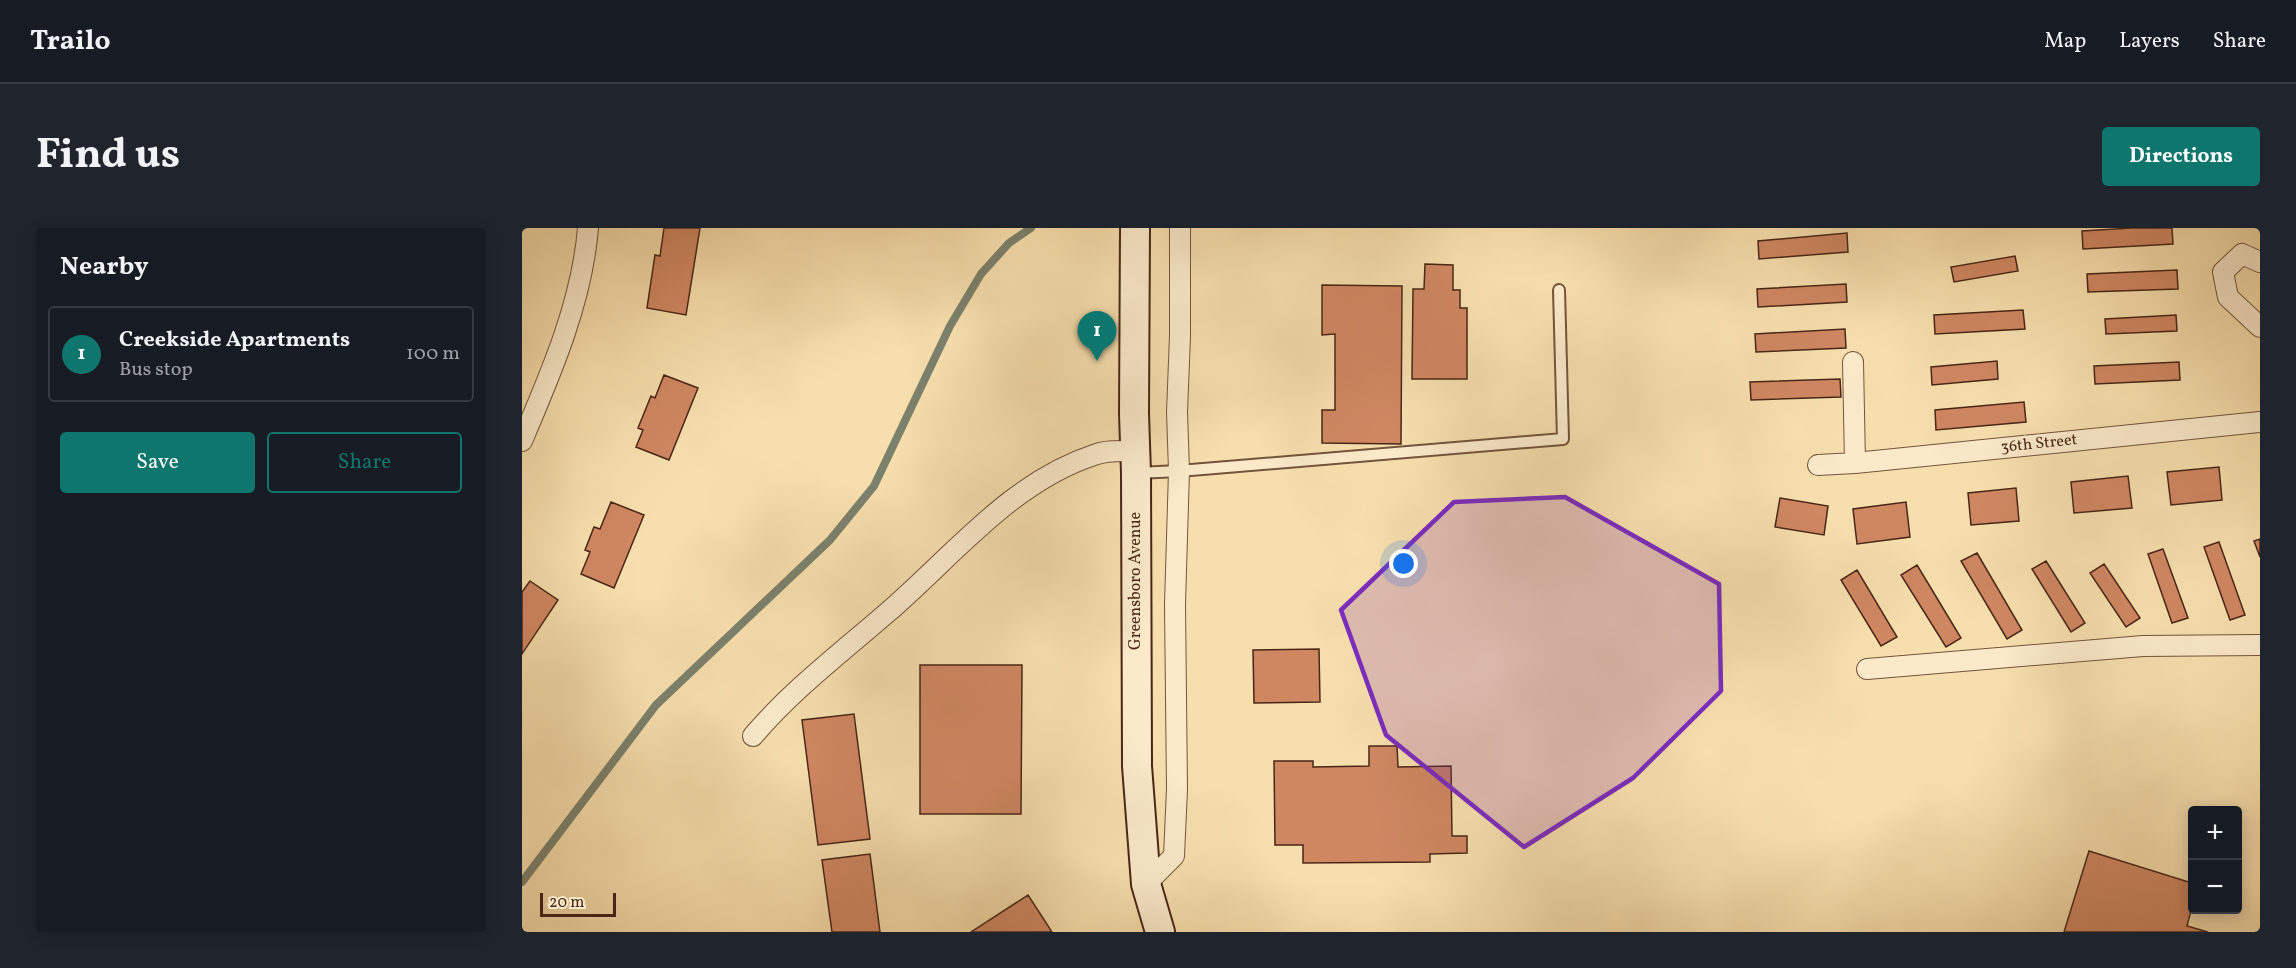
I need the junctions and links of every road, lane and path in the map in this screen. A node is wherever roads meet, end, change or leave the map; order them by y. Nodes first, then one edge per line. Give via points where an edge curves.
1 (588, 228) edge
2 (1135, 228) edge
3 (1180, 228) edge
4 (2260, 262) edge
5 (1559, 290) dead end
6 (2260, 327) edge
7 (1853, 362) dead end
8 (2260, 422) edge
9 (522, 441) edge
10 (1136, 462) junction
11 (1855, 463) junction
12 (1818, 465) dead end
13 (1179, 471) junction
14 (2260, 645) edge
15 (1866, 669) dead end
16 (753, 736) dead end
17 (1146, 884) junction
18 (1160, 932) edge

1 - 9 street via 572,306 554,366
2 - 10 main road, Greensboro Avenue
3 - 13 street
4 - 6 street via 2242,255 2223,272 2228,297
5 - 13 lane via 1563,439
7 - 11 street
8 - 11 street, 36th Street
10 - 13 lane
10 - 16 street via 1095,454 1028,489 839,652 773,712
10 - 17 main road, Greensboro Avenue via 1137,766
11 - 12 street, 36th Street
13 - 17 street via 1174,856
14 - 15 street via 2143,646
17 - 18 main road, Greensboro Avenue

